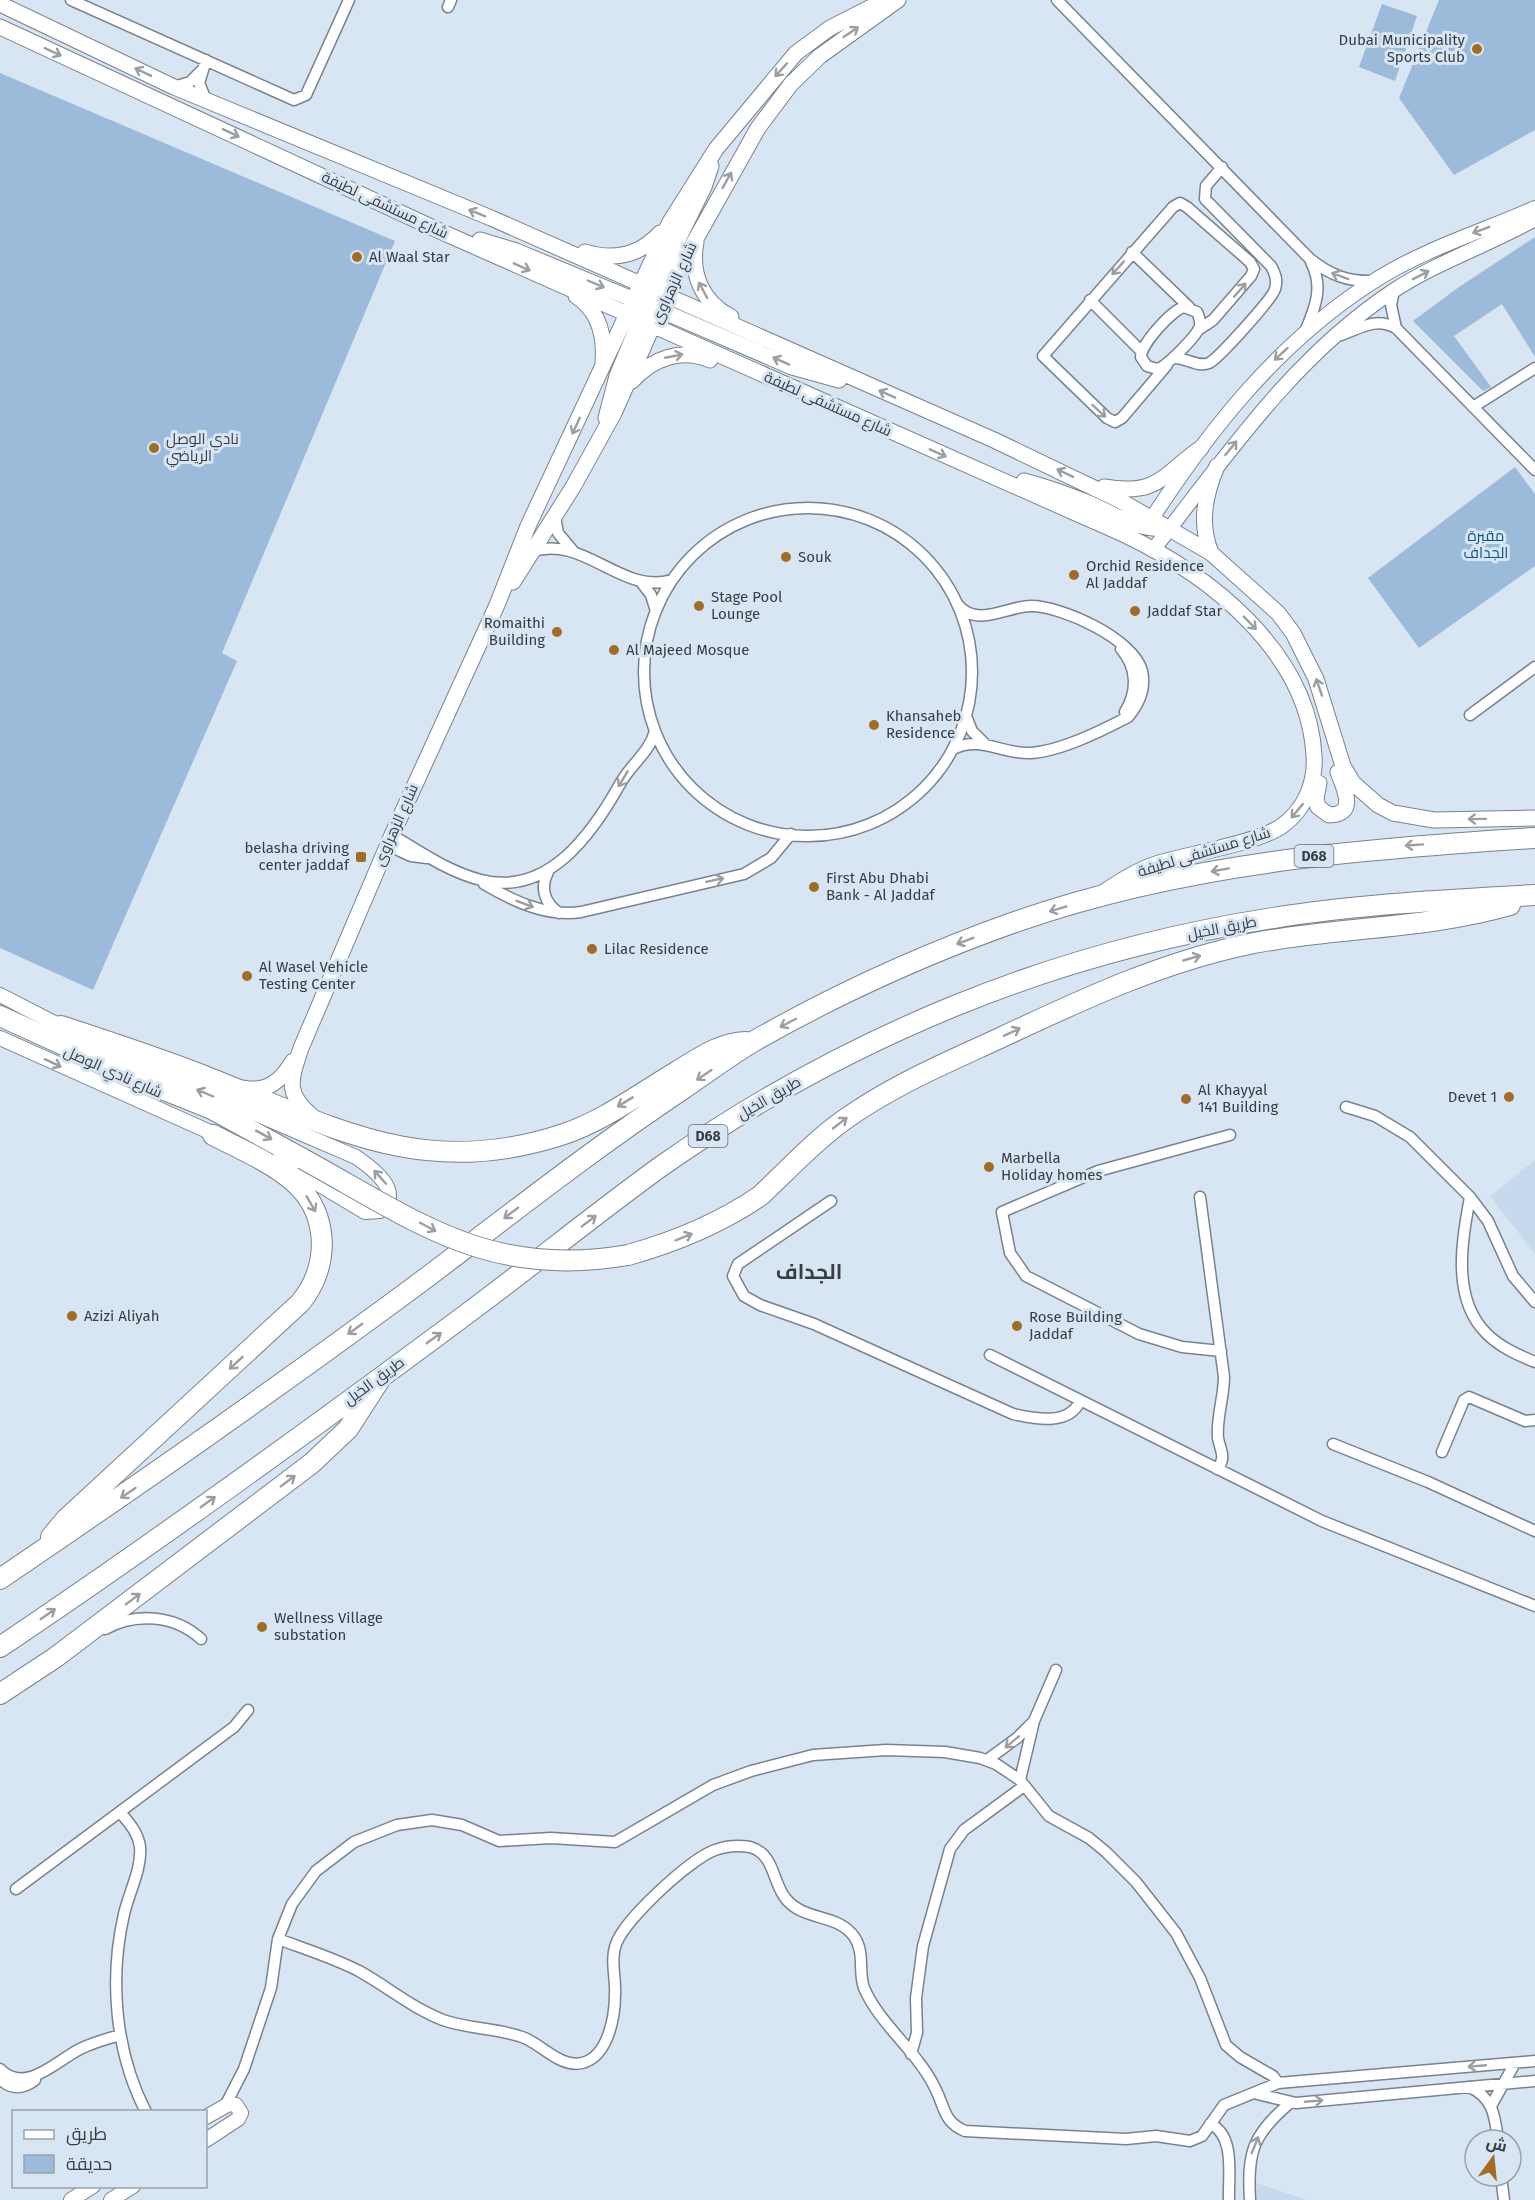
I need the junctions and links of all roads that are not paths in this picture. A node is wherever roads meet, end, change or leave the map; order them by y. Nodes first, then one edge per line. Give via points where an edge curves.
1 (71, 0) edge
2 (349, 0) edge
3 (898, 0) edge
4 (1057, 0) edge
5 (883, 1) edge
6 (0, 3) edge
7 (0, 27) edge
8 (204, 65) junction
9 (174, 87) junction
10 (206, 101) junction
11 (716, 149) junction
12 (1222, 167) junction
13 (1535, 208) edge
14 (1535, 219) edge
15 (670, 222) junction
16 (698, 231) junction
17 (442, 232) junction
18 (550, 244) junction
19 (1132, 252) junction
20 (1310, 259) junction
21 (1374, 281) junction
22 (557, 283) junction
23 (1394, 290) junction
24 (1090, 300) junction
25 (647, 304) junction
26 (1189, 307) junction
27 (1396, 328) junction
28 (1198, 330) junction
29 (1304, 335) junction
30 (1335, 336) junction
31 (762, 339) junction
32 (1186, 343) junction
33 (1141, 351) junction
34 (1170, 362) junction
35 (1195, 363) junction
36 (1535, 368) edge
37 (750, 370) junction
38 (601, 374) junction
39 (857, 381) junction
40 (627, 387) junction
41 (1473, 407) junction
42 (604, 430) junction
43 (1201, 448) junction
44 (1217, 466) junction
45 (1535, 470) edge
46 (1088, 485) junction
47 (555, 517) junction
48 (1171, 528) junction
49 (1145, 529) junction
50 (1153, 550) junction
51 (573, 551) junction
52 (531, 553) junction
53 (1211, 553) junction
54 (672, 580) junction
55 (641, 582) junction
56 (497, 605) junction
57 (957, 605) junction
58 (656, 610) junction
59 (986, 616) junction
60 (969, 639) junction
61 (1535, 667) edge
62 (1470, 715) dead end
63 (966, 716) junction
64 (1330, 728) junction
65 (655, 731) junction
66 (1313, 736) junction
67 (984, 743) junction
68 (953, 748) junction
69 (1535, 818) edge
70 (791, 834) junction
71 (1535, 838) edge
72 (389, 840) junction
73 (548, 872) junction
74 (473, 878) junction
75 (1535, 896) edge
76 (1096, 897) junction
77 (561, 914) junction
78 (0, 996) edge
79 (0, 1016) edge
80 (61, 1026) junction
81 (0, 1038) edge
82 (752, 1042) junction
83 (301, 1048) junction
84 (206, 1077) junction
85 (1346, 1107) dead end
86 (332, 1129) junction
87 (213, 1135) junction
88 (1230, 1135) dead end
89 (1200, 1197) dead end
90 (1470, 1197) junction
91 (831, 1201) dead end
92 (1535, 1302) edge
93 (1221, 1351) junction
94 (990, 1355) dead end
95 (1535, 1362) edge
96 (383, 1374) junction
97 (1080, 1401) junction
98 (1535, 1420) edge
99 (1333, 1444) dead end
100 (1442, 1452) dead end
101 (1217, 1469) junction
102 (1535, 1531) edge
103 (45, 1548) junction
104 (0, 1579) edge
105 (1535, 1606) edge
106 (201, 1639) dead end
107 (0, 1647) edge
108 (56, 1657) junction
109 (1056, 1670) dead end
110 (0, 1694) edge
111 (248, 1710) dead end
112 (1034, 1720) junction
113 (987, 1760) junction
114 (1022, 1783) junction
115 (120, 1812) junction
116 (16, 1889) dead end
117 (278, 1939) junction
118 (120, 2036) junction
119 (911, 2054) junction
120 (1535, 2061) edge
121 (1515, 2063) junction
122 (0, 2069) edge
123 (46, 2070) junction
124 (0, 2079) edge
125 (1535, 2081) edge
126 (1514, 2083) junction
127 (1278, 2084) junction
128 (1502, 2084) junction
129 (1469, 2087) junction
130 (1257, 2094) junction
131 (1290, 2103) junction
132 (225, 2106) junction
133 (145, 2110) edge
134 (1493, 2111) junction
135 (207, 2116) edge
136 (1210, 2124) junction
137 (1495, 2128) edge
138 (207, 2139) edge
139 (91, 2188) edge
140 (131, 2188) edge
141 (71, 2200) edge
142 (111, 2200) edge
143 (1229, 2200) edge
144 (1250, 2200) edge

1 - 8 street
2 - 8 street via 302,98 290,98
16 -> 3 main road, شارع الزهراوى via 753,137 791,84 826,50
4 - 12 street
5 -> 11 main road, شارع الزهراوى via 810,41
9 -> 6 main road, شارع مستشفى لطيفة
7 -> 17 main road, شارع مستشفى لطيفة
8 - 9 street via 190,82
8 - 10 street via 199,83
9 - 10 main road, شارع مستشفى لطيفة
18 -> 10 main road, شارع مستشفى لطيفة
11 - 15 main road, شارع الزهراوى
11 - 25 main road via 704,187
12 - 20 street
12 - 35 street via 1206,186 1205,199 1271,266 1276,287 1219,356 1209,363
13 -> 21 street via 1432,250
23 -> 14 street
15 - 18 main road via 645,247 618,257
15 - 25 main road, شارع الزهراوى
16 - 25 main road, شارع الزهراوى
31 -> 16 main road via 748,325 716,307 703,293 694,259
17 -> 22 main road, شارع مستشفى لطيفة
17 -> 25 main road via 516,251
18 - 25 main road, شارع مستشفى لطيفة
19 -> 24 street
19 - 26 street
28 -> 19 street via 1213,320 1251,276 1253,265 1180,203
21 -> 20 street via 1333,275
20 - 29 street via 1318,295
21 - 29 street
22 - 25 main road, شارع مستشفى لطيفة
22 - 38 main road via 587,305 598,322 604,347
23 - 27 street via 1391,305
23 - 30 street
24 - 33 street
24 -> 34 street via 1043,356 1107,418 1115,422 1122,418
25 - 31 main road, شارع مستشفى لطيفة
25 - 37 main road, شارع مستشفى لطيفة
25 - 38 main road, شارع الزهراوى
39 -> 25 main road via 809,373
25 - 40 main road, شارع الزهراوى
25 - 42 main road via 611,393
26 - 28 street via 1199,316
26 - 33 street via 1175,310
27 - 30 street via 1370,323
27 - 41 street
28 - 32 street
29 -> 43 street via 1276,357
44 -> 30 street via 1273,398
31 - 39 main road, شارع مستشفى لطيفة
32 - 34 street
32 - 35 street
33 - 34 street via 1143,362 1151,368
34 - 35 street
36 - 41 street
40 -> 37 main road via 645,368 678,354 702,356 732,368
37 -> 49 main road, شارع مستشفى لطيفة via 977,470
38 -> 56 main road, شارع الزهراوى via 528,526
46 -> 39 main road, شارع مستشفى لطيفة
40 - 42 main road, شارع الزهراوى
41 - 45 street
42 - 47 main road, شارع الزهراوى
43 - 46 main road via 1152,486 1123,490
43 - 49 street
44 - 48 street
44 - 53 main road via 1203,519
46 - 49 main road, شارع مستشفى لطيفة
47 - 51 street via 562,540
47 - 52 main road, شارع الزهراوى
48 - 49 main road, شارع مستشفى لطيفة
48 - 50 street
48 - 53 main road, شارع مستشفى لطيفة
49 - 50 main road, شارع مستشفى لطيفة
50 -> 66 main road, شارع مستشفى لطيفة via 1220,595 1255,629 1293,681
51 - 52 street via 548,548
51 - 55 street
52 - 56 main road, شارع الزهراوى
64 -> 53 main road, شارع مستشفى لطيفة via 1316,679 1293,633 1256,592
54 - 55 street
54 - 57 street via 704,546 744,521 774,512 821,509 867,520 908,543 937,571
54 - 58 street
55 - 58 street
56 - 72 main road, شارع الزهراوى
57 - 59 street via 967,613
57 - 60 street
58 - 65 street via 644,675
59 - 60 street via 972,628
59 - 67 street via 1016,607 1044,607 1071,616 1129,648 1143,677 1135,709 1118,722 1041,752 1017,753
60 - 63 street via 972,683
61 - 62 street
63 - 67 street via 972,731
63 - 68 street
64 - 66 main road via 1330,747 1348,799 1339,814 1325,814 1316,803 1320,769
69 -> 64 main road, شارع مستشفى لطيفة via 1434,820 1393,813 1378,806 1353,783
65 - 70 street via 675,766 706,800 746,823
65 -> 73 street via 651,743 594,826
66 -> 76 main road, شارع مستشفى لطيفة via 1314,775 1310,791 1280,827 1154,864
67 - 68 street
68 - 70 street via 929,783 887,816 835,833
77 -> 70 street via 744,874 771,858
71 -> 76 highway, D68 via 1395,847 1265,862
72 - 74 street
72 - 83 main road, شارع الزهراوى
73 - 74 street via 517,882
73 - 77 street via 544,893 552,908
74 -> 77 street via 519,902
79 -> 75 highway, bridge via 212,1109 433,1230 509,1257 557,1262 628,1255 688,1235 760,1196 842,1122 910,1079 1116,984 1173,964 1254,944 1443,920
96 -> 75 highway, طريق الخيل / D68 via 660,1167 721,1127 865,1046 952,1007 1110,953 1274,917 1393,903
76 -> 82 highway, D68 via 1020,920 928,955 838,996
78 - 80 street, شارع نادي الوصل
80 - 84 highway
87 -> 80 street, شارع نادي الوصل via 269,1156 365,1212 380,1211 389,1199 386,1185 356,1157 120,1057
81 -> 87 street, شارع نادي الوصل
82 -> 86 highway via 705,1054 572,1131 510,1148 426,1152 388,1146
82 -> 103 highway, D68 via 629,1125 419,1283 176,1459
83 - 84 main road, شارع الزهراوى via 282,1077 264,1088 244,1088
83 - 86 main road, شارع الزهراوى via 292,1078 295,1098
84 - 86 highway
85 - 90 street via 1375,1116 1405,1134
87 -> 103 highway via 268,1164 303,1192 314,1209 322,1237 316,1278 300,1304 66,1519
88 - 93 street via 1098,1171 1002,1212 1010,1253 1026,1276 1139,1334 1182,1347
89 - 93 street
90 - 92 street via 1488,1221 1513,1276
90 - 95 street via 1461,1248 1468,1299 1485,1333 1508,1350
91 - 97 street via 738,1264 734,1281 744,1296 1013,1414 1062,1417
93 - 101 street via 1224,1389 1218,1436 1223,1456
94 - 97 street
107 -> 96 highway, طريق الخيل / D68
108 -> 96 highway via 325,1452 358,1416
97 - 101 street
98 - 100 street via 1525,1421 1469,1397 1464,1400
99 - 102 street
101 - 105 street via 1322,1521
103 - 104 highway, D68
106 - 108 street via 169,1621 132,1619 112,1625
108 - 110 highway
109 - 112 street
111 - 115 street via 234,1728
112 -> 113 street
112 - 114 street
113 - 114 street
113 - 117 street via 912,1750 813,1755 713,1785 615,1842 551,1838 499,1841 439,1820 397,1825 354,1842 316,1871 292,1904
114 - 119 street via 964,1830 950,1849 922,1946 916,1998 917,2033
114 - 127 street via 1049,1816 1089,1838 1136,1882 1189,1956 1226,2045
115 - 116 street
115 - 118 street via 135,1829 140,1852 118,1946
117 - 119 street via 351,1967 412,2005 445,2020 507,2032 566,2062 583,2063 602,2048 611,2022 615,1994 613,1956 620,1934 651,1899 700,1858 723,1848 747,1847 766,1857 790,1903 807,1914 840,1923 854,1936 861,1955 865,1990
117 - 132 street via 271,1988 244,2069
118 - 123 street via 79,2049
118 - 133 street
119 - 136 street via 934,2085 947,2120 965,2131 1126,2139 1156,2136 1190,2141 1202,2136
120 - 121 street
121 -> 127 street
121 - 128 street
122 - 123 street via 21,2079
123 - 124 street via 22,2087 12,2087
125 - 126 street
126 - 128 street
126 - 134 street
127 - 130 street
128 - 129 street
128 - 134 street
131 -> 129 street
129 - 134 street via 1484,2096
130 - 131 street
130 - 136 street via 1224,2105
144 -> 131 street via 1249,2163 1254,2144 1270,2120
132 - 135 street
132 - 138 street via 236,2105 240,2116
134 - 137 street
136 - 143 street via 1219,2129 1227,2143
139 - 141 street
140 - 142 street

